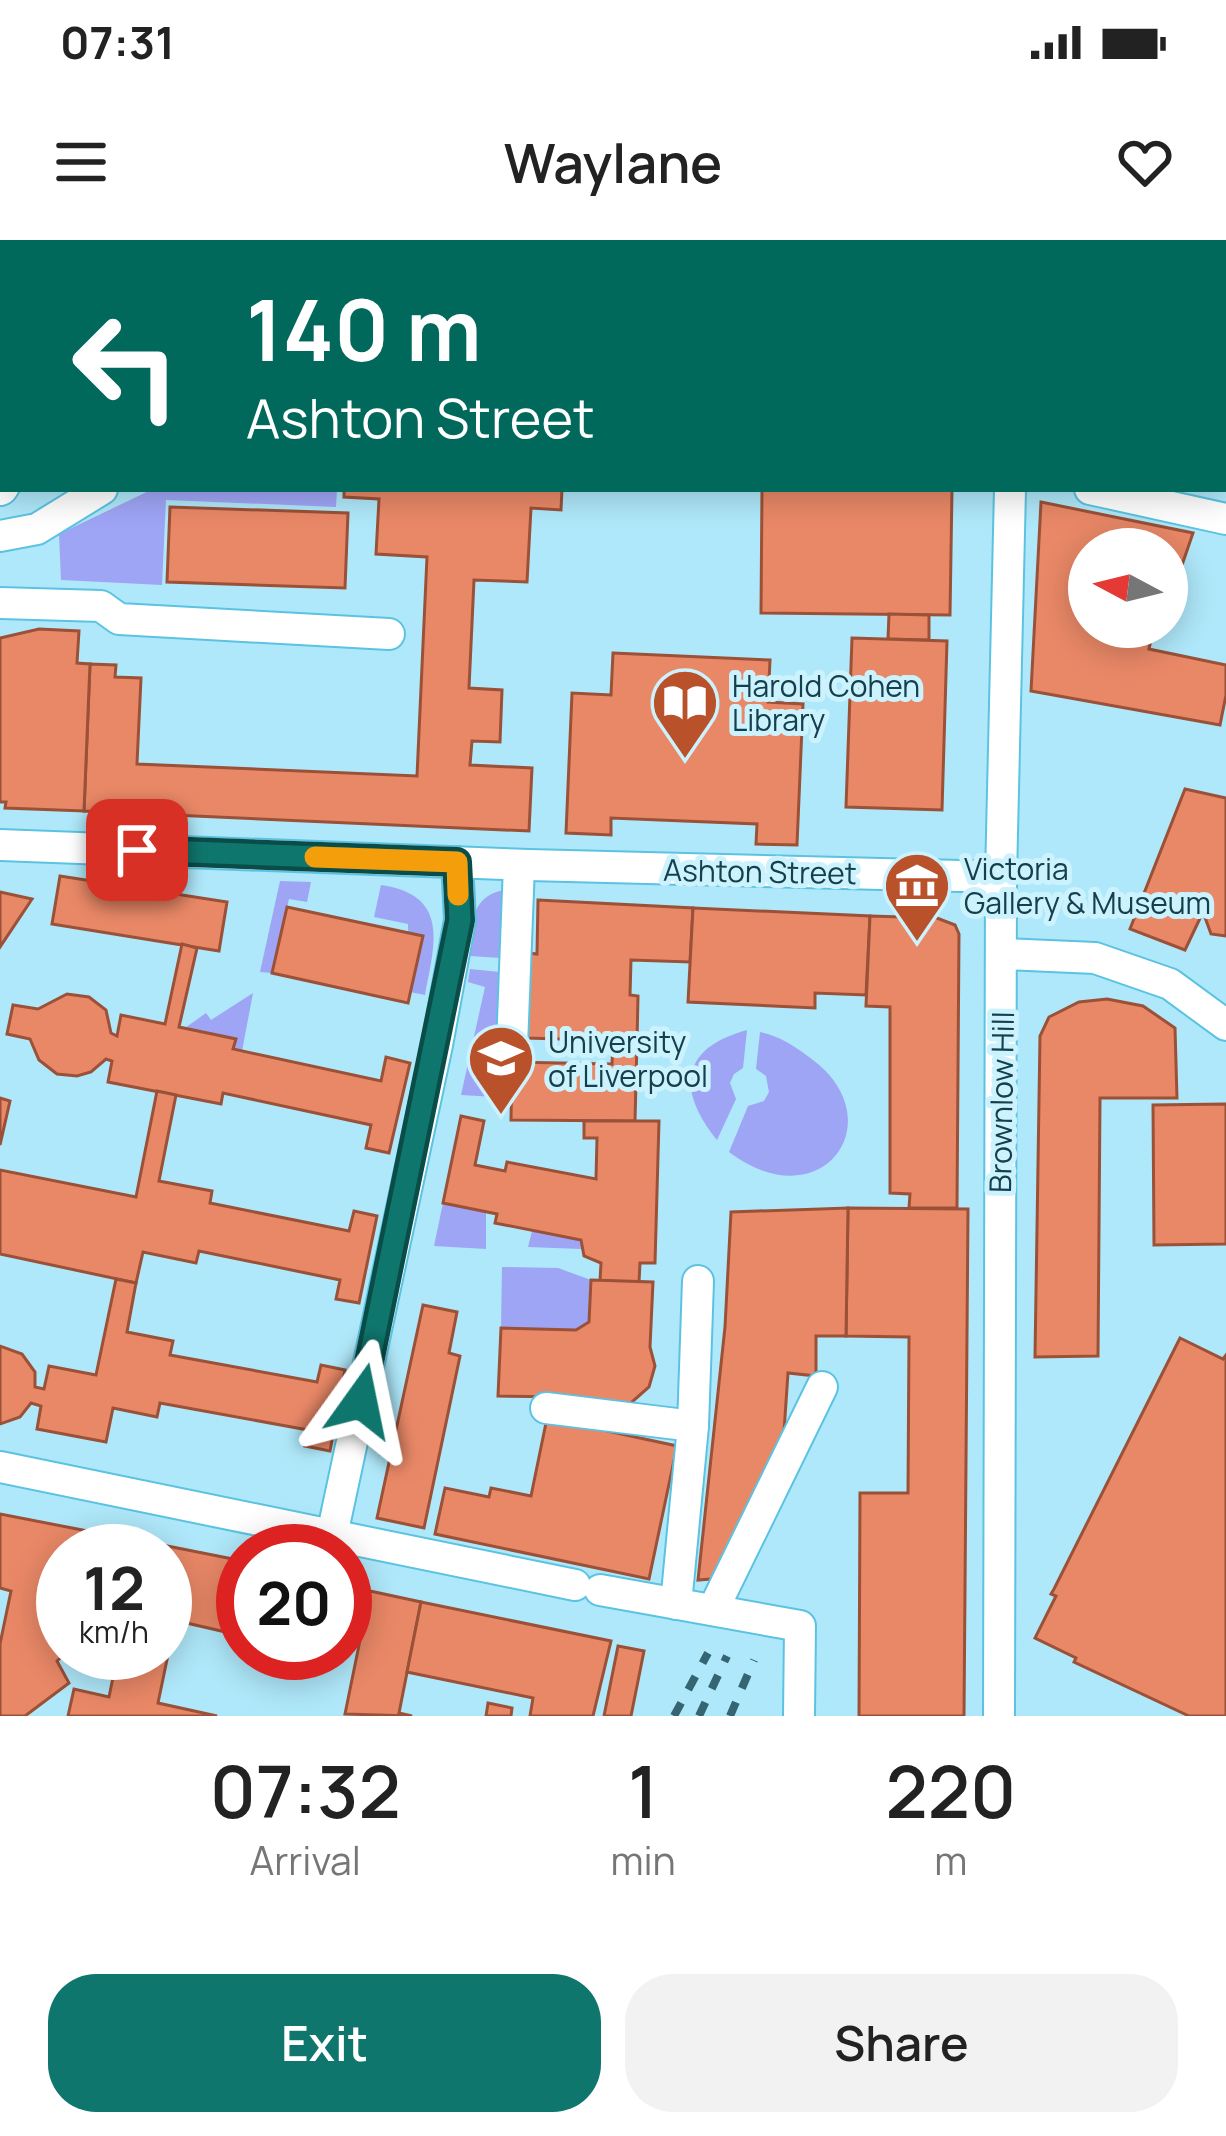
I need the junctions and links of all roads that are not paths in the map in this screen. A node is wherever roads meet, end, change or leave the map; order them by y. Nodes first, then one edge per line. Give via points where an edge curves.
1 (97, 492) edge
2 (1010, 492) edge
3 (1104, 492) edge
4 (1226, 519) edge
5 (0, 536) edge
6 (0, 603) edge
7 (389, 634) dead end
8 (0, 845) edge
9 (457, 862) junction
10 (519, 865) junction
11 (1001, 877) junction
12 (1003, 955) junction
13 (1226, 1025) edge
14 (512, 1046) dead end
15 (698, 1281) dead end
16 (821, 1387) dead end
17 (546, 1408) dead end
18 (692, 1426) junction
19 (0, 1467) edge
20 (278, 1524) edge
21 (334, 1524) edge
22 (372, 1543) edge
23 (676, 1604) junction
24 (713, 1610) junction
25 (799, 1716) edge
26 (999, 1716) edge

1 - 5 street via 37,529
2 - 11 street, Brownlow Hill
3 - 4 street
6 - 7 street via 100,606 119,619
8 - 9 street, Ashton Street
9 - 10 street, Ashton Street
9 - 21 street via 460,920 441,1024
10 - 11 street, Ashton Street
10 - 14 street
11 - 12 street, Brownlow Hill
12 - 13 street via 1095,958 1170,984
12 - 26 street, Brownlow Hill
15 - 18 street
16 - 24 street
17 - 18 street
18 - 23 street
19 - 20 street
22 - 23 street
23 - 24 street
24 - 25 street via 800,1626

